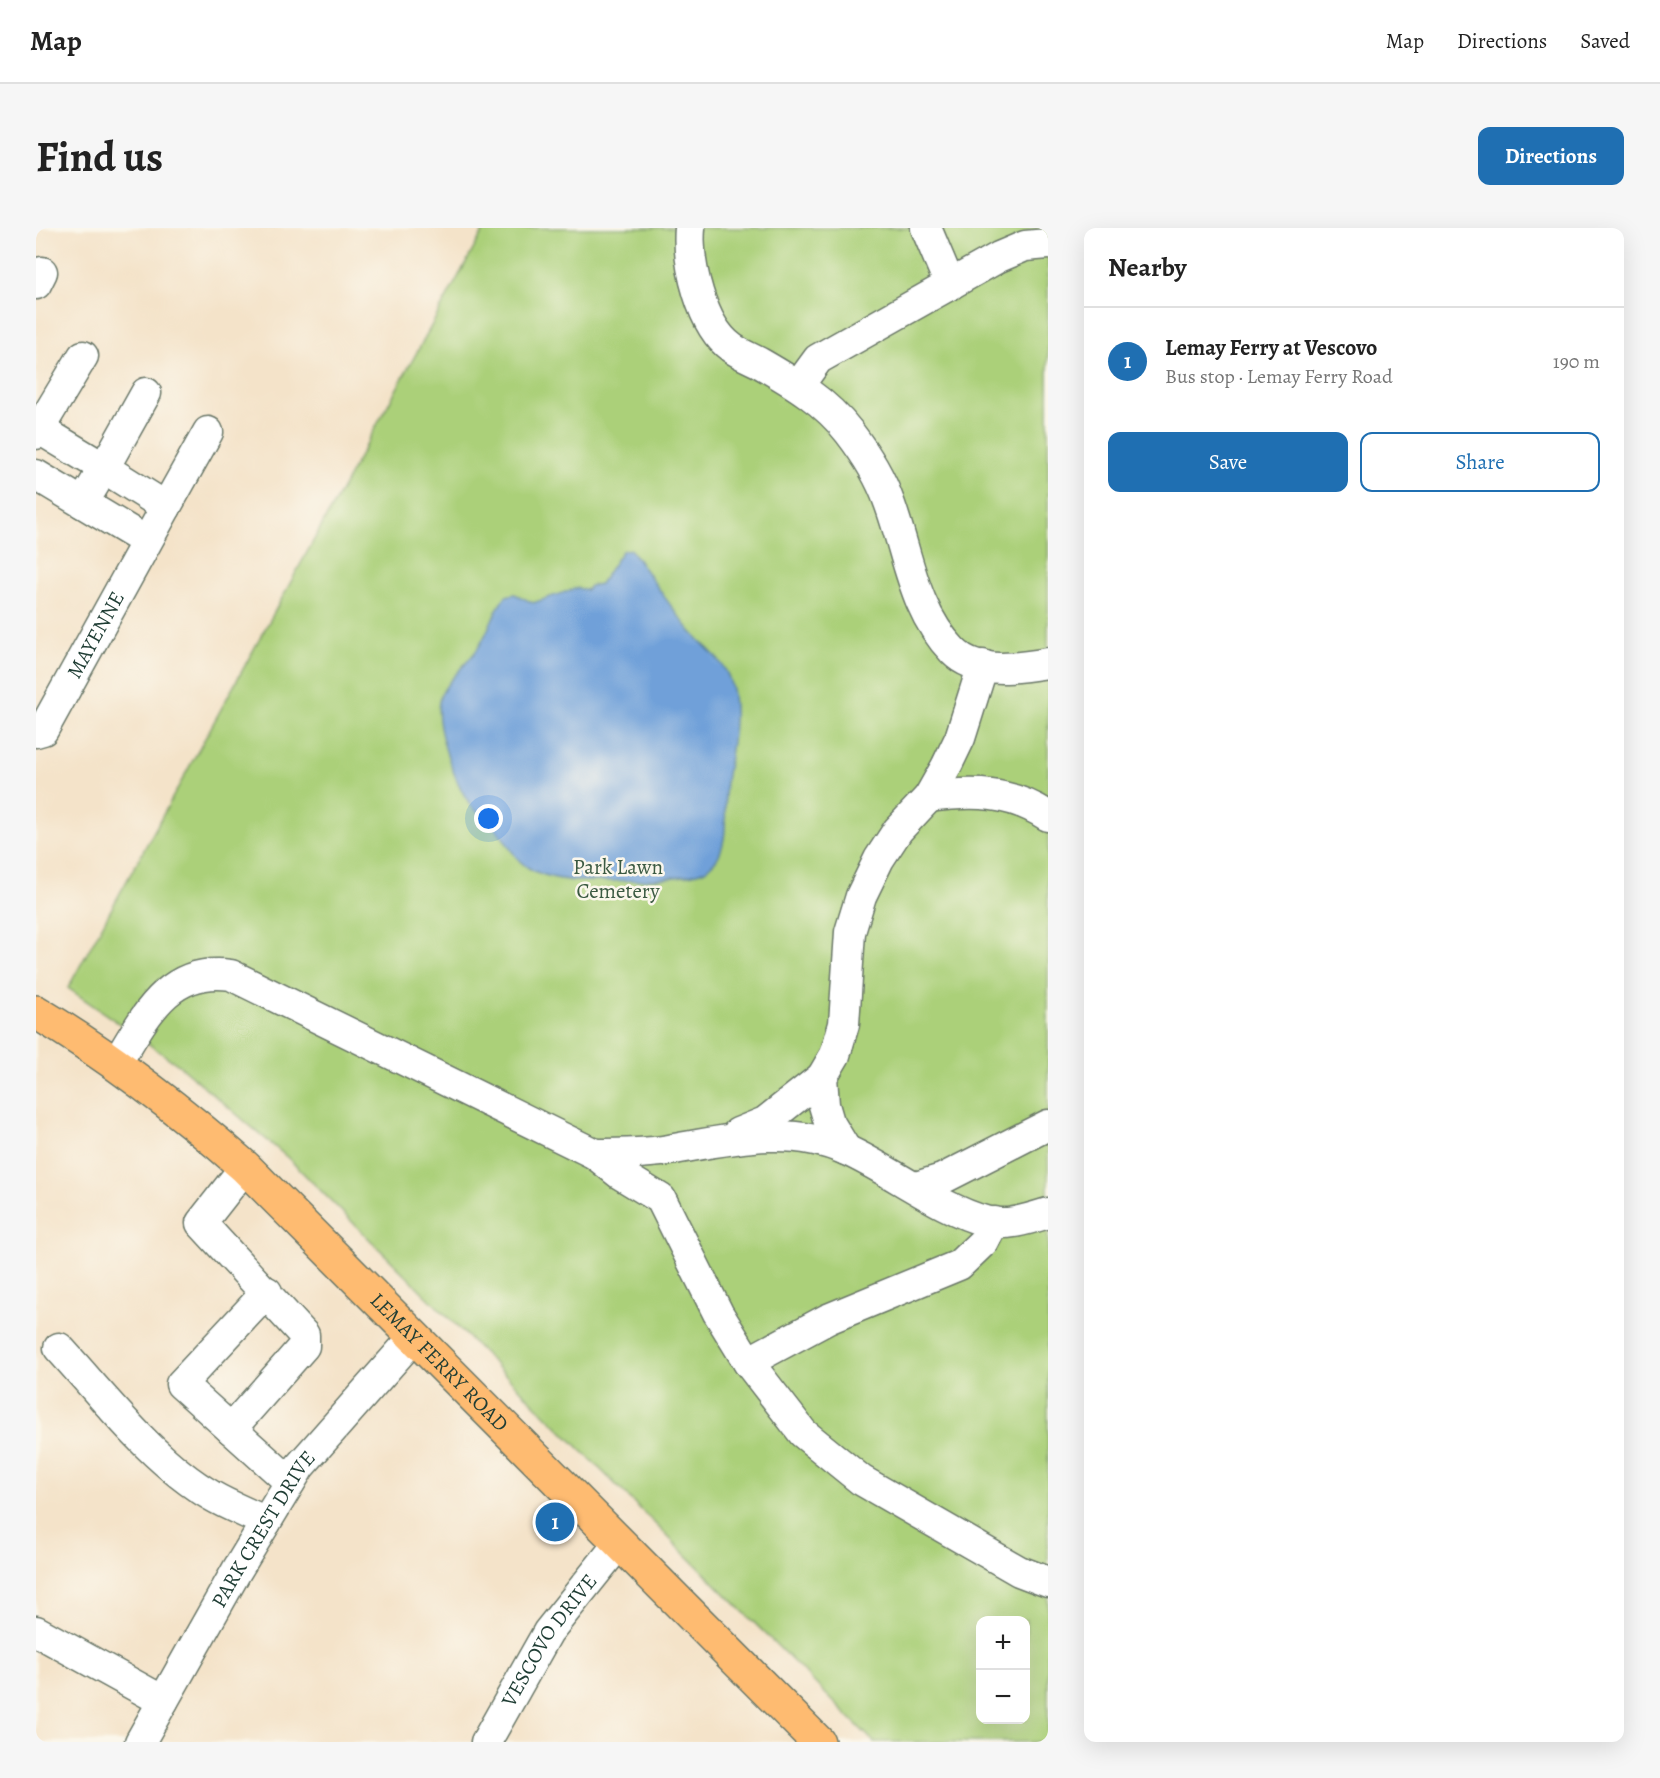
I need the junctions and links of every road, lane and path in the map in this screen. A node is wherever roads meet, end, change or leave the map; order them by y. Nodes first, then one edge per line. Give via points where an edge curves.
1 (690, 228) edge
2 (926, 228) edge
3 (1048, 244) edge
4 (950, 285) junction
5 (83, 356) dead end
6 (799, 385) junction
7 (146, 393) dead end
8 (37, 430) edge
9 (208, 432) dead end
10 (104, 468) junction
11 (36, 475) edge
12 (83, 503) junction
13 (166, 507) junction
14 (146, 541) junction
15 (1048, 663) edge
16 (984, 666) junction
17 (40, 731) edge
18 (929, 796) junction
19 (1048, 816) edge
20 (36, 1012) edge
21 (116, 1064) junction
22 (822, 1077) junction
23 (1048, 1125) edge
24 (724, 1139) junction
25 (846, 1150) junction
26 (594, 1154) junction
27 (244, 1167) junction
28 (916, 1187) junction
29 (1048, 1213) edge
30 (994, 1222) junction
31 (267, 1292) junction
32 (415, 1336) junction
33 (58, 1348) dead end
34 (748, 1362) junction
35 (231, 1429) junction
36 (290, 1482) junction
37 (266, 1522) junction
38 (620, 1542) junction
39 (1048, 1582) edge
40 (36, 1631) edge
41 (163, 1701) junction
42 (140, 1742) edge
43 (486, 1742) edge
44 (818, 1742) edge

1 - 6 street via 688,250 696,283 705,311 720,337 732,349
2 - 4 street
3 - 4 street via 1025,246
4 - 6 street via 818,359
5 - 8 street
6 - 16 street via 848,430 873,465 931,624 954,652
7 - 10 street
8 - 10 street
9 - 13 street, MAYENNE
10 - 12 street
10 - 13 street
11 - 12 street
12 - 14 street
13 - 14 street, MAYENNE
14 - 17 street, MAYENNE
15 - 16 street
16 - 18 street via 960,738
18 - 19 street via 985,792 1015,798
18 - 22 street via 898,830 861,896 850,932 844,1024 835,1055
20 - 21 main road, LEMAY FERRY ROAD
21 - 26 street via 148,1010 165,994 196,975 231,975
21 - 27 main road, LEMAY FERRY ROAD via 202,1129
22 - 24 street via 765,1122
22 - 25 street via 829,1122
23 - 28 street via 942,1179
24 - 25 street via 802,1138 829,1142
24 - 26 street via 667,1150
25 - 28 street
26 - 34 street via 661,1199 718,1313
27 - 31 street via 201,1223
27 - 32 main road, LEMAY FERRY ROAD
28 - 30 street via 959,1210
29 - 30 street via 1010,1223
30 - 34 street via 984,1241 959,1265 828,1319
31 - 35 street via 304,1335 304,1346
31 - 35 street via 181,1384
32 - 36 street, PARK CREST DRIVE
32 - 38 main road, LEMAY FERRY ROAD
33 - 37 street via 183,1476 212,1497
34 - 39 street via 802,1433 861,1480 1019,1571
35 - 36 street
36 - 37 street, PARK CREST DRIVE
37 - 41 street, PARK CREST DRIVE
38 - 43 street, VESCOVO DRIVE via 548,1632
38 - 44 main road, LEMAY FERRY ROAD
40 - 41 street
41 - 42 street, PARK CREST DRIVE

